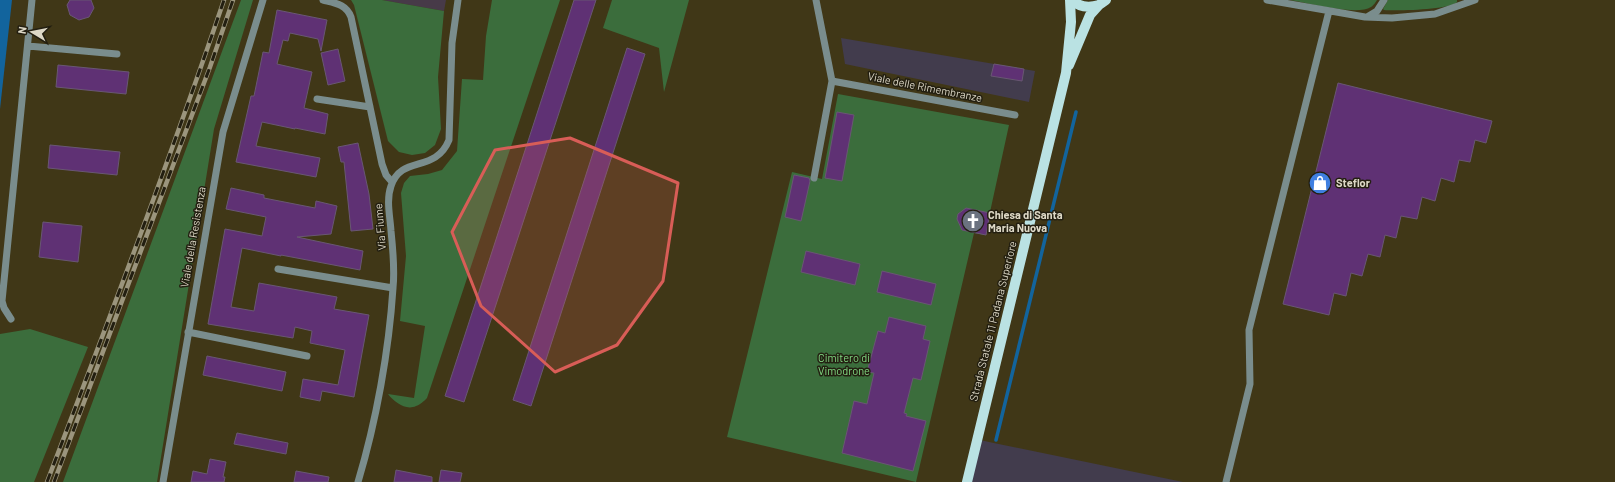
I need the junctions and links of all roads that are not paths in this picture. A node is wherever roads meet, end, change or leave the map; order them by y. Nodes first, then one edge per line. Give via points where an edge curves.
1 (32, 0) edge
2 (263, 0) edge
3 (323, 0) edge
4 (458, 0) edge
5 (816, 0) edge
6 (1071, 0) edge
7 (1267, 0) edge
8 (1384, 0) edge
9 (1475, 0) edge
10 (1105, 2) edge
11 (1329, 11) junction
12 (1365, 17) junction
13 (28, 46) junction
14 (117, 54) dead end
15 (1066, 73) junction
16 (832, 81) junction
17 (316, 98) dead end
18 (370, 108) junction
19 (1015, 115) dead end
20 (814, 178) dead end
21 (392, 182) junction
22 (278, 269) dead end
23 (394, 288) junction
24 (11, 319) dead end
25 (188, 332) junction
26 (307, 356) dead end
27 (163, 482) edge
28 (358, 482) edge
29 (967, 482) edge
30 (1226, 482) edge

1 - 13 street
2 - 25 street, Viale della Resistenza via 223,132
3 - 18 street via 339,3 349,12
4 - 21 street via 452,43 449,140 437,157 402,170
5 - 16 street
6 - 10 main road, Strada Statale 11 Padana Superiore via 1083,7
6 - 15 main road, Strada Statale 11 Padana Superiore
7 - 11 street
8 - 12 street via 1377,11
9 - 12 street via 1435,14 1392,18
10 - 15 main road, Strada Statale 11 Padana Superiore via 1090,15
11 - 12 street
11 - 30 street via 1249,330 1250,384
13 - 14 street
13 - 24 street via 2,301
15 - 29 main road, Strada Statale 11 Padana Superiore
16 - 19 street, Viale delle Rimembranze
16 - 20 street
17 - 18 street
18 - 21 street via 382,164
21 - 23 street, Via Fiume via 388,200
22 - 23 street
23 - 28 street, Via Fiume via 379,395
25 - 26 street
25 - 27 street, Viale della Resistenza

